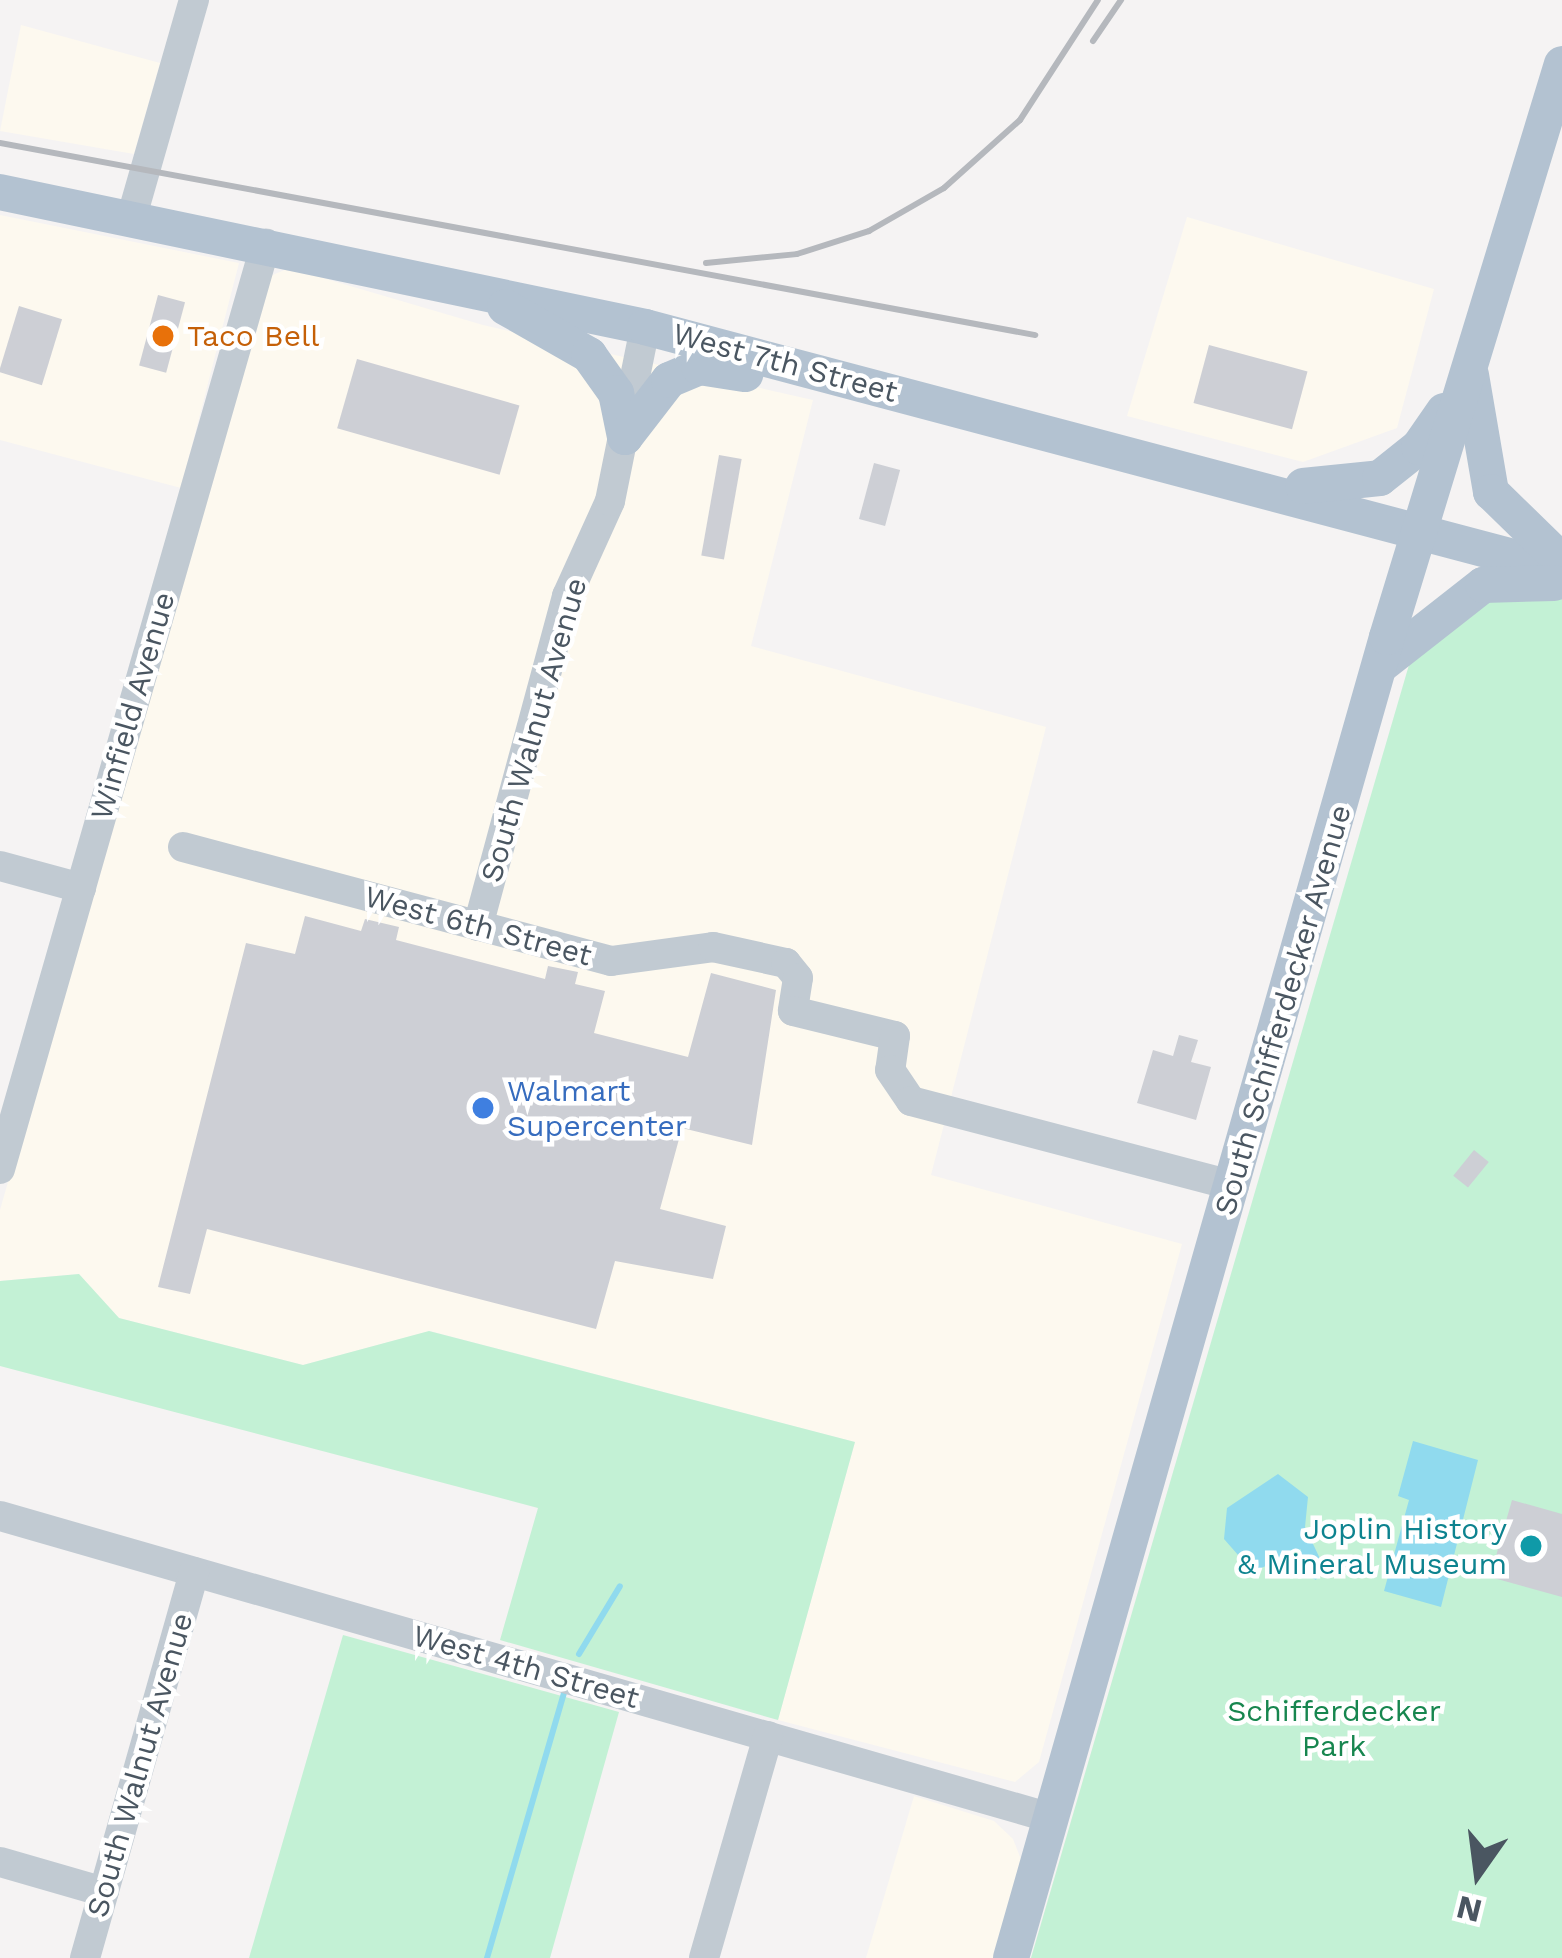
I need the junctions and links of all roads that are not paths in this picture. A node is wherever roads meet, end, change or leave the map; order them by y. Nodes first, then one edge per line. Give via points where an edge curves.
1 (194, 0) edge
2 (1562, 64) edge
3 (0, 192) edge
4 (132, 216) junction
5 (266, 243) junction
6 (471, 287) junction
7 (645, 327) junction
8 (1470, 366) junction
9 (808, 369) junction
10 (625, 437) junction
11 (1262, 490) junction
12 (1420, 531) junction
13 (1562, 565) edge
14 (1562, 581) edge
15 (1378, 668) junction
16 (183, 847) dead end
17 (0, 866) edge
18 (81, 888) junction
19 (478, 926) junction
20 (0, 1169) edge
21 (1234, 1186) junction
22 (0, 1516) edge
23 (194, 1571) junction
24 (768, 1736) junction
25 (1051, 1818) junction
26 (0, 1862) edge
27 (104, 1892) junction
28 (85, 1958) edge
29 (704, 1958) edge
30 (1011, 1958) edge

1 - 4 street
2 - 8 main road, South Schifferdecker Avenue
3 - 4 main road, West 7th Street
4 - 5 main road, West 7th Street
5 - 6 main road, West 7th Street
5 - 18 street, Winfield Avenue
6 - 7 main road, West 7th Street
6 - 10 main road via 589,355 616,393
7 - 9 main road, West 7th Street
7 - 10 street, South Walnut Avenue
8 - 11 main road via 1420,447 1380,478
8 - 12 main road, South Schifferdecker Avenue
8 - 13 main road via 1491,492
9 - 10 main road via 756,376 699,367 656,391
9 - 11 main road, West 7th Street
10 - 19 street, South Walnut Avenue via 610,501 567,596
11 - 12 main road, West 7th Street
12 - 13 main road, West 7th Street
12 - 15 main road, South Schifferdecker Avenue
14 - 15 main road via 1483,585
15 - 21 main road, South Schifferdecker Avenue
16 - 19 street, West 6th Street
17 - 18 street
18 - 20 street, Winfield Avenue
19 - 21 street, West 6th Street via 611,962 713,947 785,963 798,978 793,1011 895,1036 890,1070 911,1101
21 - 25 main road, South Schifferdecker Avenue
22 - 23 street, West 4th Street
23 - 24 street, West 4th Street
23 - 27 street, South Walnut Avenue
24 - 25 street, West 4th Street
24 - 29 street
25 - 30 main road, South Schifferdecker Avenue
26 - 27 street
27 - 28 street, South Walnut Avenue

